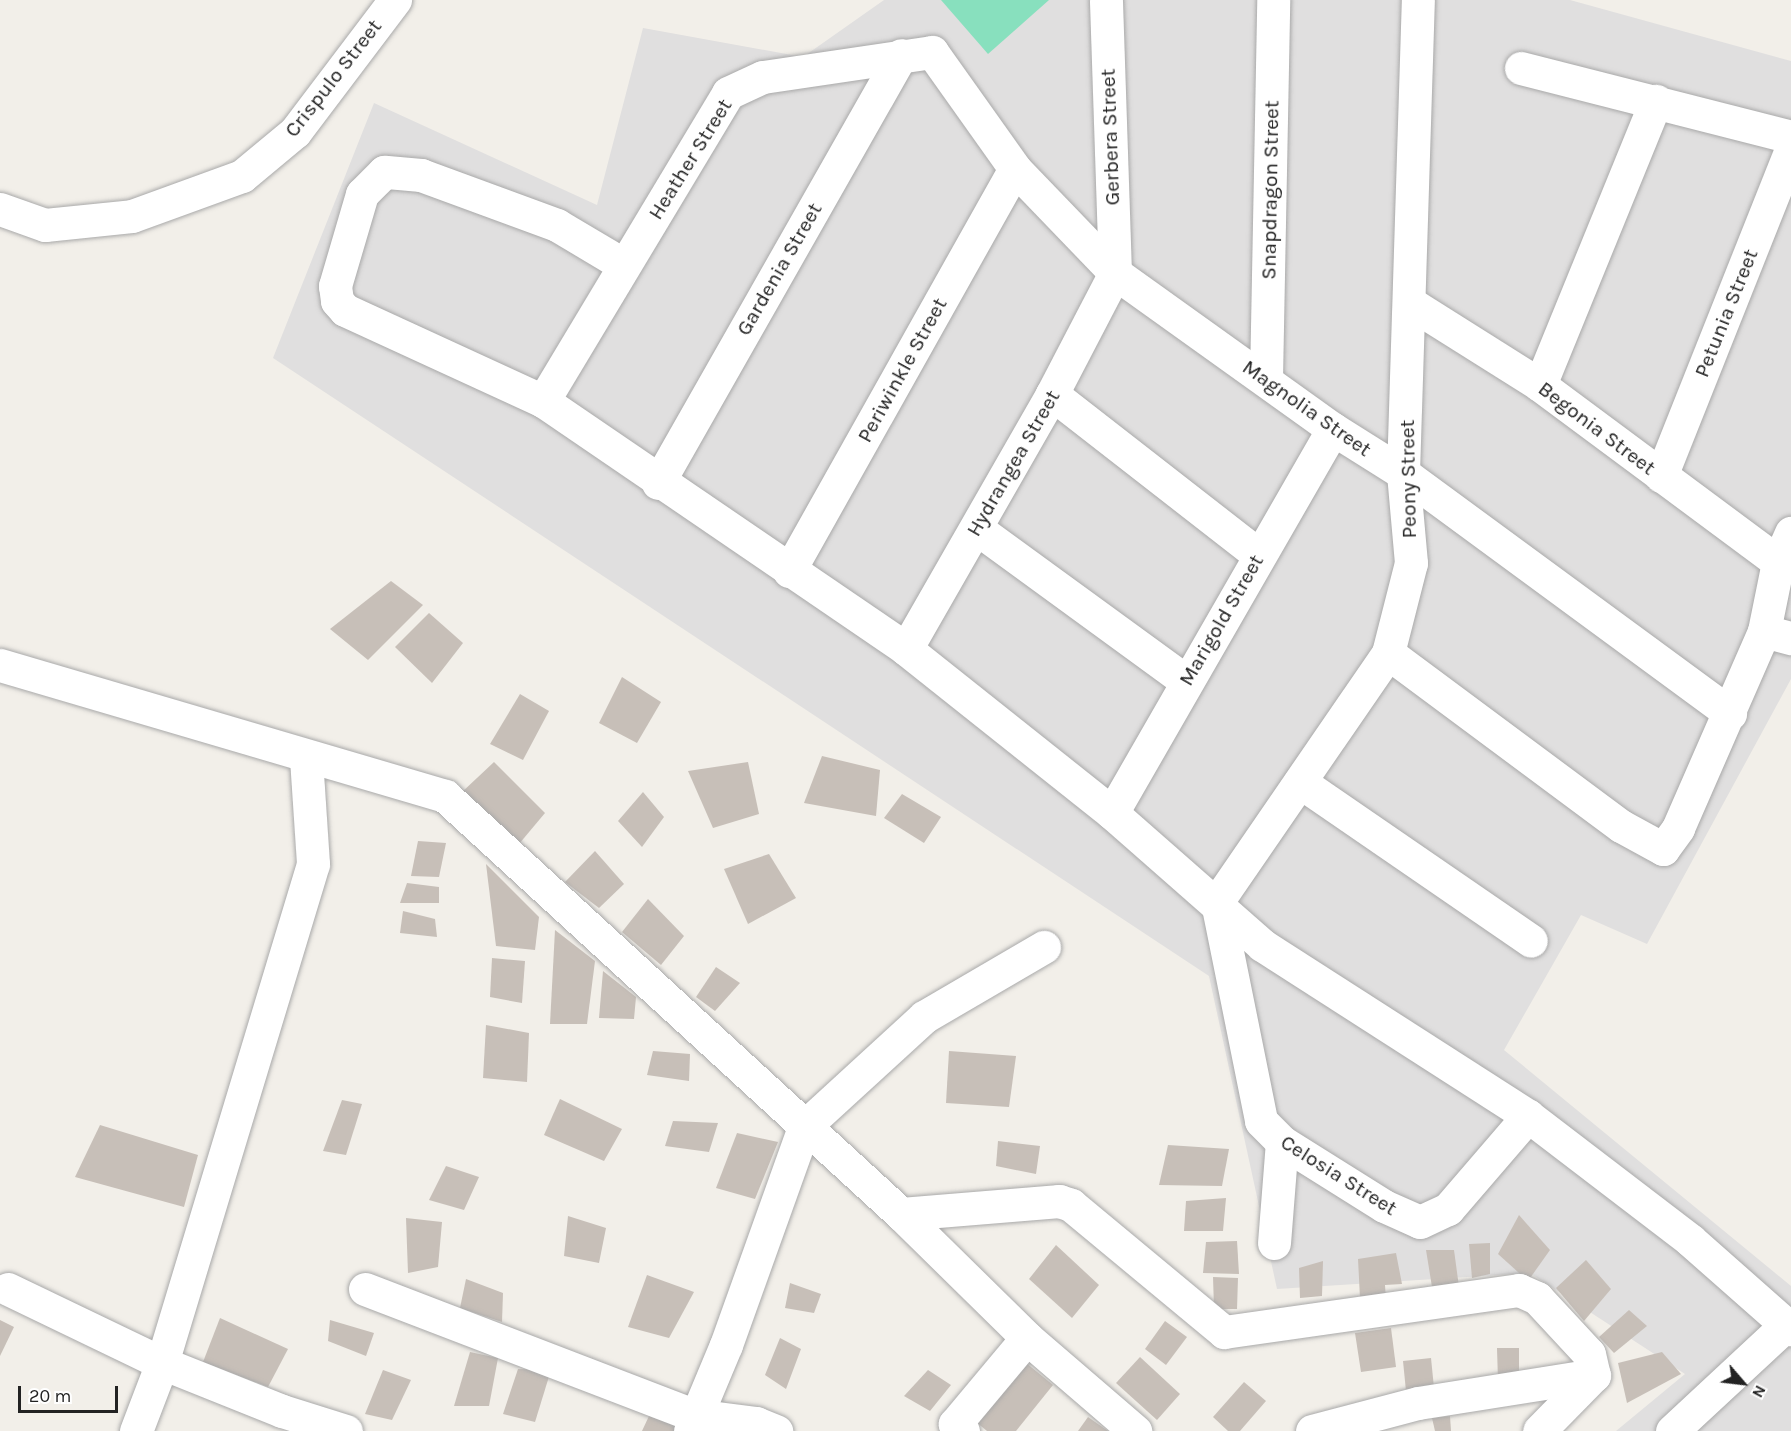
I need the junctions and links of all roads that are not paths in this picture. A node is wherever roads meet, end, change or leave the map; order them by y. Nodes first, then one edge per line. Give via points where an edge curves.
1 (395, 0) edge
2 (1106, 0) edge
3 (1273, 0) edge
4 (1418, 0) edge
5 (916, 53) junction
6 (1521, 68) dead end
7 (1656, 101) junction
8 (1791, 137) edge
9 (1791, 150) edge
10 (1015, 169) junction
11 (0, 209) edge
12 (624, 265) junction
13 (1115, 273) junction
14 (1410, 303) junction
15 (1266, 379) junction
16 (1540, 385) junction
17 (1052, 394) junction
18 (543, 402) junction
19 (1333, 429) junction
20 (1403, 473) junction
21 (1661, 476) junction
22 (658, 483) junction
23 (976, 528) junction
24 (1785, 547) edge
25 (1259, 555) junction
26 (789, 571) junction
27 (1778, 635) edge
28 (906, 649) junction
29 (1388, 653) junction
30 (0, 665) edge
31 (1186, 681) junction
32 (1730, 713) junction
33 (306, 758) junction
34 (1300, 782) junction
35 (1112, 813) junction
36 (1217, 902) junction
37 (1531, 941) dead end
38 (1044, 947) dead end
39 (1528, 1116) junction
40 (804, 1126) junction
41 (1282, 1142) junction
42 (901, 1214) junction
43 (1274, 1243) dead end
44 (8, 1288) dead end
45 (365, 1289) dead end
46 (1789, 1327) edge
47 (1028, 1338) junction
48 (162, 1363) junction
49 (1594, 1375) junction
50 (278, 1421) edge
51 (692, 1423) edge
52 (1681, 1428) edge
53 (135, 1431) edge
54 (346, 1431) edge
55 (776, 1431) edge
56 (963, 1431) edge
57 (1135, 1431) edge
58 (1312, 1431) edge
59 (1539, 1431) edge

1 - 11 street, Crispulo Street via 295,132 242,176 132,216 45,225
2 - 13 street, Gerbera Street
3 - 15 street, Snapdragon Street
4 - 14 street, Peony Street
5 - 10 street, Magnolia Street
5 - 12 street, Heather Street via 763,77 728,93
5 - 22 street, Gardenia Street
6 - 7 street
7 - 8 street
7 - 16 street
9 - 21 street, Petunia Street
10 - 13 street, Magnolia Street
10 - 26 street, Periwinkle Street
12 - 18 street, Heather Street
12 - 18 street via 557,225 422,176 384,172 362,194 335,286 337,301 345,310
13 - 15 street, Magnolia Street
13 - 17 street, Hydrangea Street
14 - 16 street, Begonia Street
14 - 20 street, Peony Street
15 - 19 street, Magnolia Street
16 - 21 street, Begonia Street
17 - 23 street, Hydrangea Street
17 - 25 street
18 - 22 street
19 - 20 street, Magnolia Street
19 - 25 street, Marigold Street
20 - 29 street, Peony Street via 1411,562
20 - 32 street, Magnolia Street
21 - 24 street, Begonia Street
22 - 26 street
23 - 28 street, Hydrangea Street
23 - 31 street
24 - 27 street
25 - 31 street, Marigold Street
26 - 28 street
27 - 32 street
28 - 35 street
29 - 32 street via 1621,826 1663,849 1678,828
29 - 34 street, Peony Street
30 - 33 street
31 - 35 street, Marigold Street
33 - 40 street via 445,796
33 - 48 street via 313,864
34 - 36 street, Peony Street
34 - 37 street
35 - 36 street
36 - 39 street via 1262,945
36 - 41 street, Celosia Street via 1261,1121
38 - 40 street via 924,1017
39 - 41 street, Celosia Street via 1448,1209 1420,1222 1384,1206
39 - 46 street via 1689,1240
40 - 42 street
40 - 51 street via 726,1345
41 - 43 street
42 - 47 street
42 - 49 street via 1059,1201 1071,1205 1224,1332 1519,1290 1537,1298 1589,1354
44 - 48 street
45 - 51 street
46 - 52 street
47 - 56 street via 955,1424
47 - 57 street
48 - 50 street
48 - 53 street
49 - 58 street via 1418,1403
49 - 59 street
50 - 54 street
51 - 55 street via 756,1423

